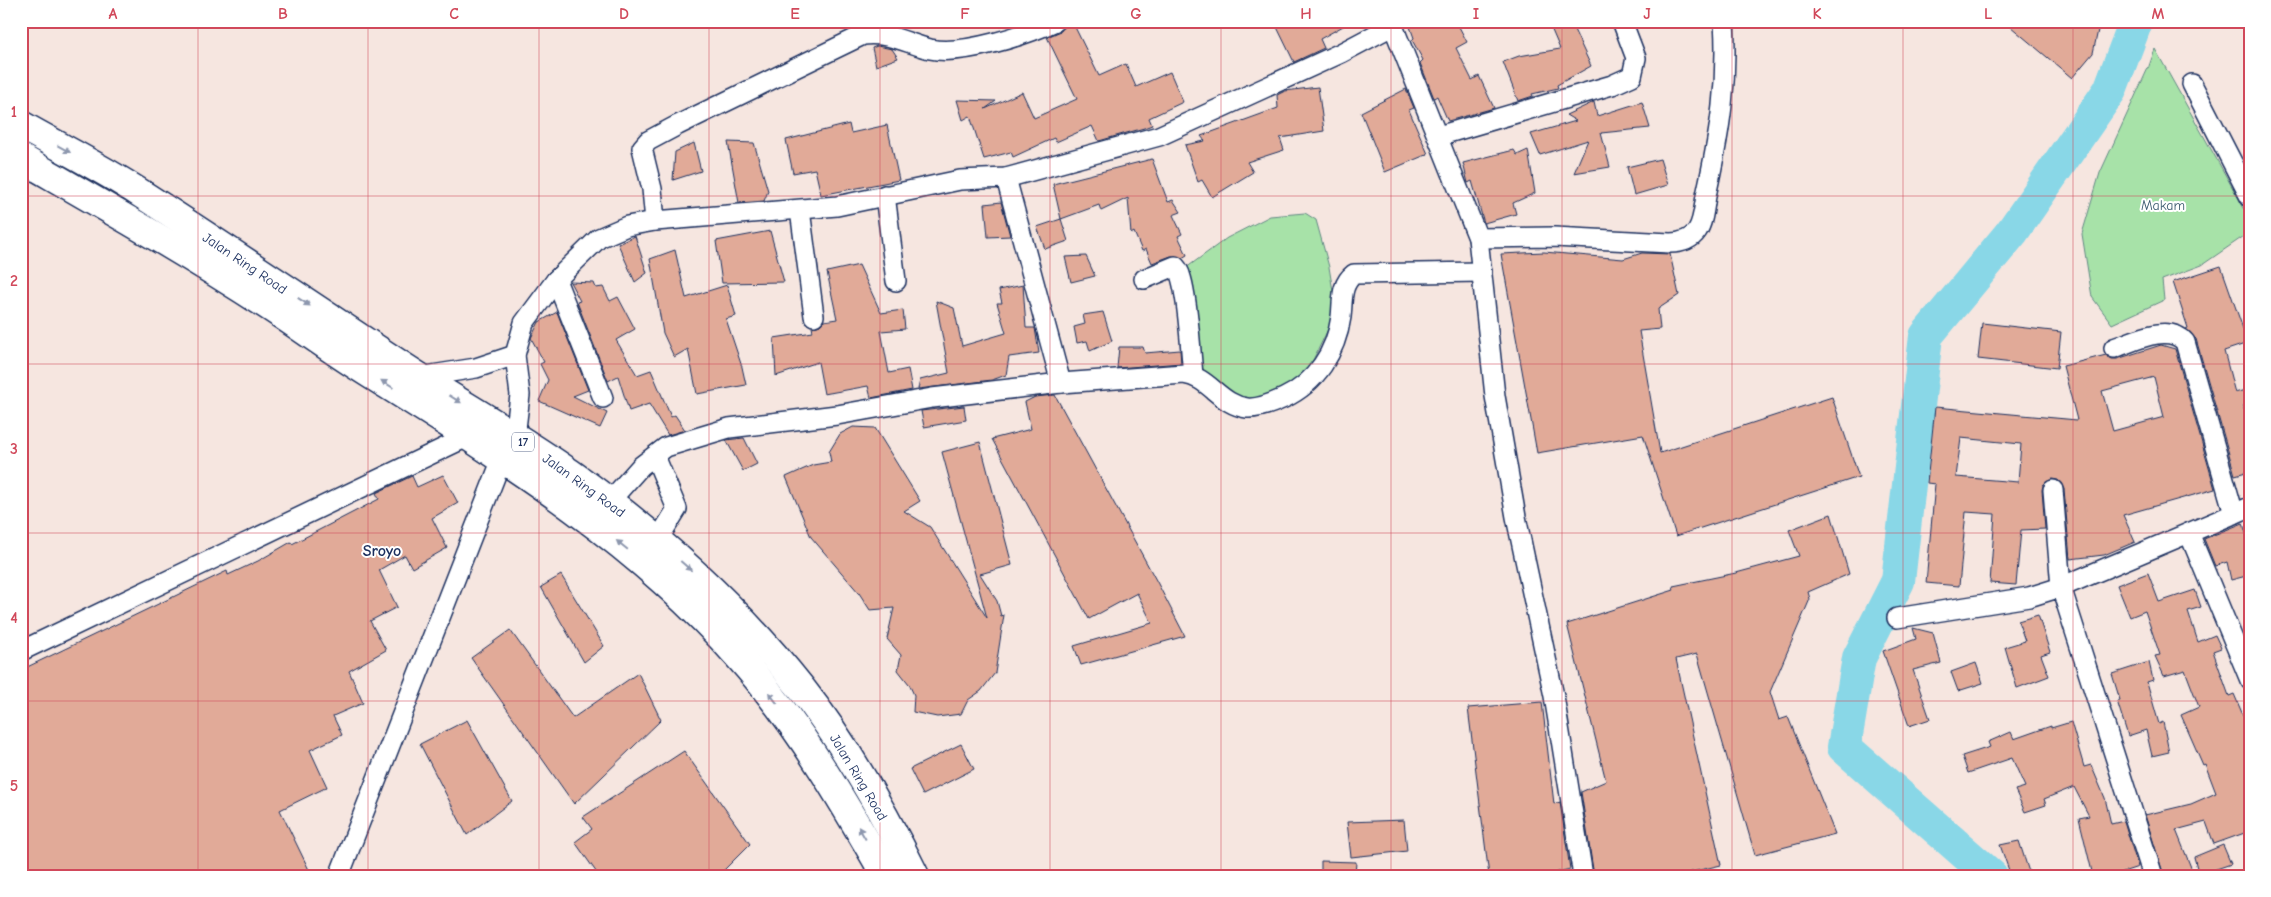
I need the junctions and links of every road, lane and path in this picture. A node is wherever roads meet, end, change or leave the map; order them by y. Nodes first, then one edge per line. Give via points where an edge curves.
1 (1056, 21) edge
2 (1622, 21) edge
3 (1724, 21) edge
4 (1392, 24) edge
5 (2192, 84) dead end
6 (21, 125) edge
7 (1438, 136) junction
8 (21, 158) edge
9 (1006, 178) junction
10 (885, 195) junction
11 (2250, 197) edge
12 (800, 210) junction
13 (655, 221) junction
14 (1478, 238) junction
15 (1482, 272) junction
16 (1144, 279) dead end
17 (556, 280) junction
18 (896, 281) dead end
19 (275, 296) junction
20 (814, 316) dead end
21 (2114, 348) dead end
22 (515, 356) junction
23 (1193, 375) junction
24 (419, 377) junction
25 (1061, 384) junction
26 (603, 398) dead end
27 (469, 436) junction
28 (509, 448) junction
29 (655, 456) junction
30 (2053, 490) dead end
31 (609, 502) junction
32 (2242, 511) edge
33 (2189, 533) junction
34 (657, 541) junction
35 (2061, 587) junction
36 (1897, 618) dead end
37 (21, 651) edge
38 (2250, 680) edge
39 (339, 876) edge
40 (886, 876) edge
41 (916, 876) edge
42 (1583, 876) edge
43 (2153, 876) edge

1 - 13 street via 998,42 942,50 888,34 863,35 672,129 648,141 642,148
2 - 7 street via 1636,58 1632,76 1612,85
3 - 14 street via 1725,94 1720,130 1701,221 1692,237 1670,243 1554,237
4 - 7 street
4 - 9 street via 1341,53 1159,136
5 - 11 street
6 -> 19 highway, Jalan Ring Road / 17 via 138,191
7 - 14 street
8 - 19 highway, Jalan Ring Road / 17
9 - 10 street via 960,180
9 - 25 street
10 - 12 street
10 - 18 street
12 - 13 street
12 - 20 street
13 - 17 street via 610,232 590,246
14 - 15 street
15 - 23 street via 1354,274 1343,289 1338,329 1324,362 1305,386 1281,399 1249,408 1236,406 1224,401
15 - 42 street via 1495,396 1516,517 1554,696
16 - 23 street via 1170,267 1175,266 1180,271
17 - 22 street via 524,323
17 - 26 street
19 -> 24 highway, Jalan Ring Road / 17
27 -> 19 highway, Jalan Ring Road / 17 via 351,362
21 - 32 street via 2165,333 2178,336 2185,342
22 - 24 street via 476,368
22 - 28 street via 520,395
23 - 25 street
24 -> 28 highway, Jalan Ring Road / 17
25 - 29 street via 932,398 837,415 729,428 666,447
27 - 28 highway, Jalan Ring Road / 17
27 - 37 street
28 - 31 highway, Jalan Ring Road / 17
28 - 39 street
40 -> 28 highway, Jalan Ring Road / 17 via 814,754 740,657 645,564
29 - 31 street
29 - 34 street via 677,509
30 - 35 street
31 - 34 highway, Jalan Ring Road / 17
32 - 33 street
33 - 35 street
33 - 38 street
34 -> 41 highway, Jalan Ring Road / 17 via 732,610 802,689 878,805
35 - 36 street via 2029,597
35 - 43 street

